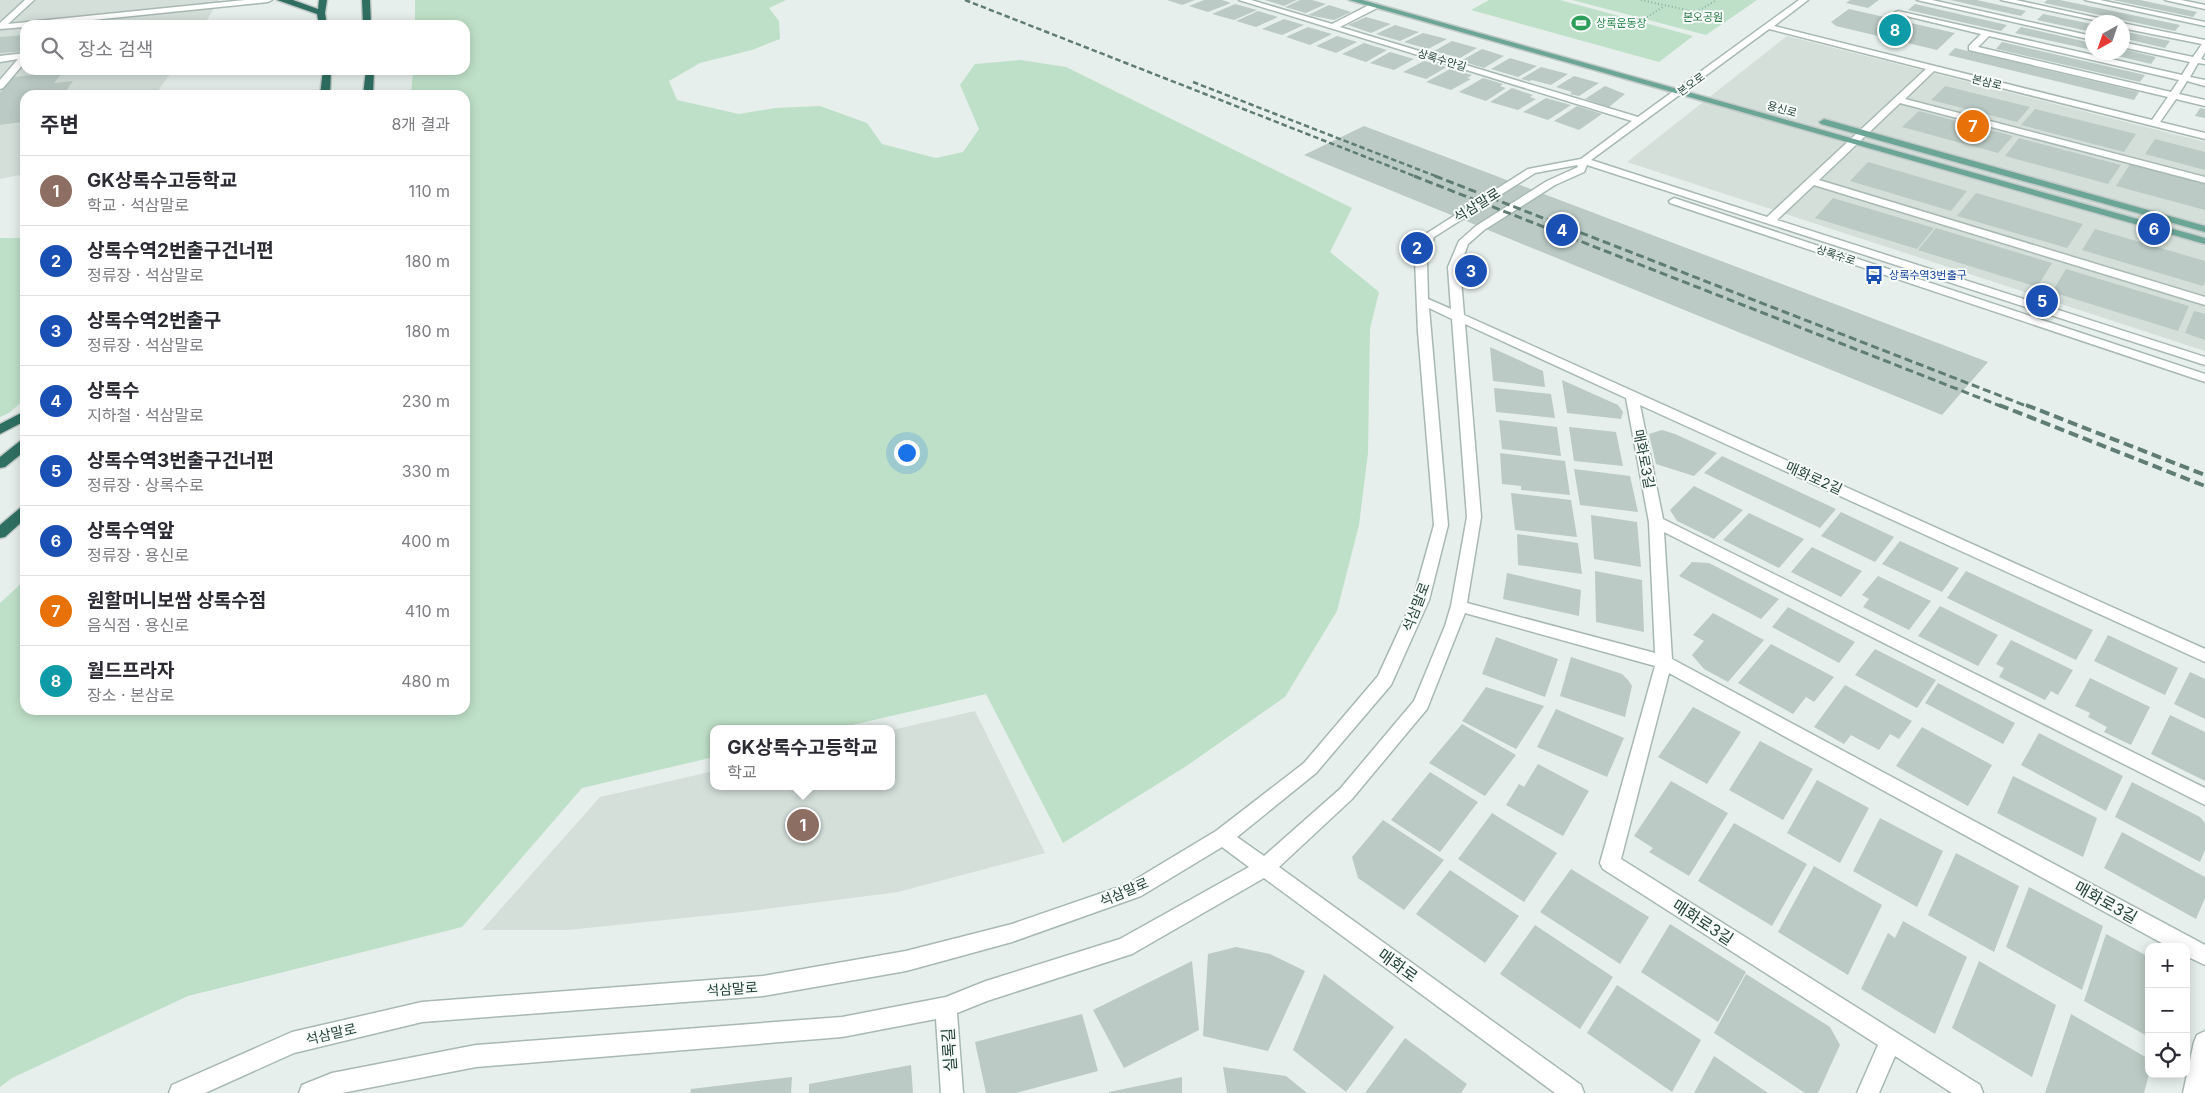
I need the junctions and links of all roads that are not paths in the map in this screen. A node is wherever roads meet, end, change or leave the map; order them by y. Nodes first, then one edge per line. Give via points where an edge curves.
1 (30, 0) edge
2 (268, 0) edge
3 (281, 0) edge
4 (323, 0) edge
5 (366, 0) edge
6 (1243, 0) edge
7 (1353, 0) edge
8 (1384, 0) edge
9 (1804, 0) edge
10 (1921, 0) edge
11 (2005, 0) edge
12 (2089, 0) edge
13 (2169, 0) edge
14 (1374, 6) junction
15 (2205, 7) edge
16 (1898, 12) dead end
17 (321, 13) junction
18 (2085, 16) edge
19 (88, 20) edge
20 (322, 20) edge
21 (367, 20) edge
22 (2205, 24) edge
23 (20, 25) edge
24 (0, 26) edge
25 (1333, 27) junction
26 (2130, 27) edge
27 (1769, 28) junction
28 (1987, 33) junction
29 (2085, 36) edge
30 (2205, 43) edge
31 (2130, 46) edge
32 (20, 57) edge
33 (0, 59) edge
34 (2200, 61) edge
35 (20, 63) edge
36 (1932, 68) junction
37 (327, 75) edge
38 (370, 75) edge
39 (2185, 78) junction
40 (2205, 83) edge
41 (1689, 85) junction
42 (0, 86) edge
43 (325, 90) edge
44 (368, 90) edge
45 (1680, 92) junction
46 (1717, 92) dead end
47 (2174, 95) junction
48 (1899, 100) junction
49 (2205, 103) edge
50 (1818, 120) dead end
51 (1641, 121) junction
52 (2154, 123) junction
53 (1864, 133) junction
54 (2205, 136) edge
55 (1855, 142) junction
56 (1582, 166) junction
57 (2205, 180) edge
58 (1812, 181) junction
59 (1769, 221) junction
60 (2205, 229) edge
61 (2205, 241) edge
62 (2205, 301) edge
63 (1423, 302) junction
64 (1457, 316) junction
65 (2205, 362) edge
66 (2205, 378) edge
67 (1632, 395) junction
68 (20, 418) edge
69 (0, 430) edge
70 (20, 448) edge
71 (0, 464) edge
72 (20, 515) edge
73 (1656, 522) junction
74 (0, 533) edge
75 (1459, 606) junction
76 (2205, 656) edge
77 (1664, 662) junction
78 (2205, 797) edge
79 (1223, 837) junction
80 (1265, 868) junction
81 (2205, 956) edge
82 (946, 1007) junction
83 (1890, 1042) junction
84 (2205, 1042) edge
85 (180, 1093) edge
86 (310, 1093) edge
87 (952, 1093) edge
88 (1572, 1093) edge
89 (1868, 1093) edge
90 (1972, 1093) edge
91 (2194, 1093) edge

1 - 24 street
2 - 19 street
3 - 17 highway
4 - 17 highway
5 - 21 highway
6 - 25 street, 상록수안길
7 - 14 main road, 용신로
8 - 41 main road
9 - 27 street, 본오로
10 - 29 street
11 - 18 street
12 - 22 street
13 - 15 street
14 - 25 street
14 - 45 main road, 용신로
16 - 28 street
17 - 20 highway
23 - 24 street
25 - 51 street, 상록수안길
26 - 30 street
27 - 36 street, 본삼로
27 - 41 street, 본오로
28 - 39 street
28 - 47 street via 1972,48
30 - 34 street
31 - 34 street
32 - 33 street
34 - 39 street
35 - 42 street
36 - 48 street
36 - 52 street, 본삼로
37 - 43 highway
38 - 44 highway
39 - 40 street
39 - 47 street
41 - 45 street, 본오로
41 - 46 main road
45 - 51 street, 본오로
45 - 55 main road, 용신로
47 - 49 street
47 - 52 street
48 - 53 street
48 - 57 street
50 - 53 main road
51 - 56 street, 본오로
52 - 54 street, 본삼로
53 - 55 street
53 - 60 main road
55 - 58 street
55 - 61 main road, 용신로
56 - 59 street, 상록수로
56 - 63 street, 석삼말로 via 1532,171 1429,235 1421,260
56 - 64 street, 석삼말로 via 1480,228 1463,243 1454,267
56 - 66 street, 상록수로
58 - 59 street
58 - 62 street
59 - 65 street, 상록수로
63 - 64 street, 매화로2길
63 - 79 street, 석삼말로 via 1441,525 1421,600 1385,680 1310,768
64 - 67 street, 매화로2길
64 - 75 street, 석삼말로 via 1474,517
67 - 73 street, 매화로3길
67 - 76 street, 매화로2길
68 - 69 highway
70 - 71 highway
72 - 74 highway
73 - 77 street, 매화로3길
73 - 78 street
75 - 77 street
75 - 80 street, 석삼말로 via 1421,704 1346,794
77 - 81 street, 매화로3길
77 - 83 street, 매화로3길 via 1610,863
79 - 80 street, 매화로
79 - 85 street, 석삼말로 via 1134,890 1012,934 906,961 763,986 422,1012 292,1043
80 - 82 street, 석삼말로 via 1126,947 986,991
80 - 88 street, 매화로
82 - 86 street, 석삼말로 via 842,1027 476,1056 332,1084
82 - 87 street, 실록길
83 - 89 street
83 - 90 street, 매화로3길
84 - 91 street

